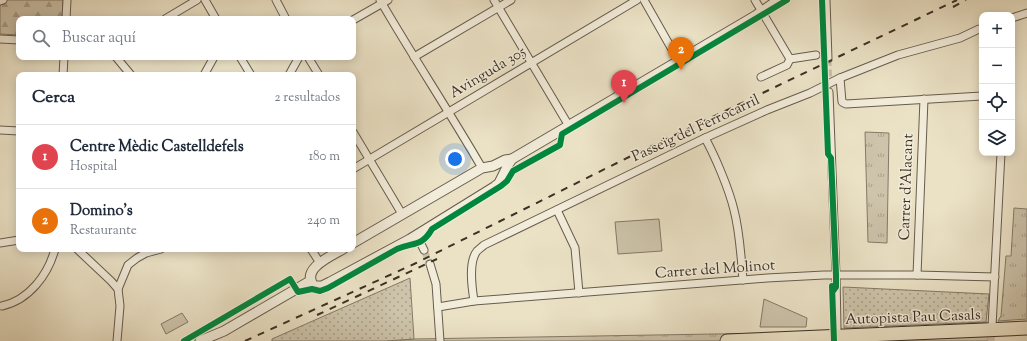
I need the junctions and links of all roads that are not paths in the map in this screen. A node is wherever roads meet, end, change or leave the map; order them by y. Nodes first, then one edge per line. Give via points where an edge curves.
1 (67, 0) edge
2 (197, 0) edge
3 (205, 0) edge
4 (276, 0) edge
5 (494, 0) edge
6 (511, 0) edge
7 (637, 0) edge
8 (644, 0) edge
9 (755, 0) edge
10 (778, 0) edge
11 (826, 0) edge
12 (383, 1) edge
13 (499, 7) junction
14 (762, 11) junction
15 (1027, 13) edge
16 (66, 16) edge
17 (170, 16) edge
18 (214, 16) edge
19 (284, 16) edge
20 (1015, 17) edge
21 (356, 18) edge
22 (979, 29) edge
23 (0, 39) edge
24 (16, 40) edge
25 (816, 55) dead end
26 (414, 57) junction
27 (790, 59) junction
28 (828, 59) tunnel mouth
29 (64, 60) edge
30 (118, 60) edge
31 (212, 60) edge
32 (242, 60) edge
33 (297, 60) edge
34 (310, 60) edge
35 (678, 60) junction
36 (532, 62) junction
37 (63, 72) edge
38 (128, 72) edge
39 (206, 72) edge
40 (248, 72) edge
41 (291, 72) edge
42 (317, 72) edge
43 (761, 77) dead end
44 (840, 78) junction
45 (829, 92) tunnel mouth
46 (979, 96) edge
47 (924, 99) junction
48 (448, 112) junction
49 (569, 126) junction
50 (0, 130) edge
51 (16, 131) edge
52 (356, 137) edge
53 (705, 138) junction
54 (1001, 156) edge
55 (512, 159) junction
56 (370, 160) junction
57 (493, 166) junction
58 (356, 167) edge
59 (482, 168) junction
60 (503, 174) junction
61 (557, 210) junction
62 (402, 214) junction
63 (423, 231) junction
64 (410, 239) junction
65 (16, 240) edge
66 (356, 241) edge
67 (0, 243) edge
68 (54, 252) edge
69 (79, 252) edge
70 (150, 252) edge
71 (314, 252) edge
72 (338, 252) edge
73 (320, 263) junction
74 (430, 264) tunnel mouth
75 (836, 275) junction
76 (916, 275) junction
77 (995, 277) junction
78 (743, 280) junction
79 (310, 282) junction
80 (118, 289) junction
81 (579, 293) junction
82 (474, 301) junction
83 (1, 306) edge
84 (438, 307) junction
85 (992, 327) tunnel mouth
86 (1027, 328) edge
87 (837, 329) dead end
88 (117, 341) edge
89 (200, 341) edge
90 (440, 341) edge
91 (727, 341) edge

1 - 16 street
2 - 17 street
3 - 18 street
4 - 19 street
5 - 13 street
6 - 13 street
7 - 36 street, Avinguda 305
8 - 35 street
9 - 14 street
10 - 14 street
11 - 28 street
12 - 21 street
12 - 26 street
13 - 26 street
13 - 36 street
14 - 27 street
14 - 35 street
15 - 20 street
22 - 44 street, Passeig del Ferrocarril via 960,38 898,55
23 - 24 street
25 - 27 street
26 - 48 street
27 - 43 street via 787,65
29 - 37 street
30 - 38 street
31 - 39 street
32 - 40 street
33 - 41 street
34 - 42 street
35 - 49 street
36 - 48 street, Avinguda 305
36 - 49 street
44 - 47 street via 842,102 846,104
44 - 53 street, Passeig del Ferrocarril
45 - 75 street
46 - 47 street
47 - 76 street, Carrer d'Alacant
48 - 56 street, Avinguda 305
48 - 59 street
49 - 55 street
50 - 51 street
52 - 56 street
53 - 61 street, Passeig del Ferrocarril
53 - 78 street via 734,209
54 - 77 street
55 - 57 street
55 - 60 street
56 - 58 street, Avinguda 305
56 - 62 street
57 - 59 street
57 - 60 street via 500,169
59 - 62 street
60 - 63 street via 494,187
61 - 81 street via 575,248
61 - 82 street, Passeig del Ferrocarril via 484,245 476,252 472,266
62 - 66 street
63 - 64 street
63 - 64 street via 422,246
64 - 79 street via 322,286 314,286
65 - 67 street
68 - 83 street via 44,275 30,291 20,300
69 - 80 street
70 - 80 street via 128,265
71 - 73 street
72 - 73 street
73 - 79 street via 310,274
74 - 84 street via 436,284
75 - 76 street, Carrer del Molinot
75 - 78 street, Carrer del Molinot
75 - 87 street
76 - 77 street, Carrer del Molinot
77 - 85 street
78 - 81 street, Carrer del Molinot
79 - 89 street via 224,331
80 - 88 street via 120,306
81 - 82 street, Carrer del Molinot
82 - 84 street, Carrer del Molinot
84 - 90 street
86 - 91 highway, Autopista Pau Casals

